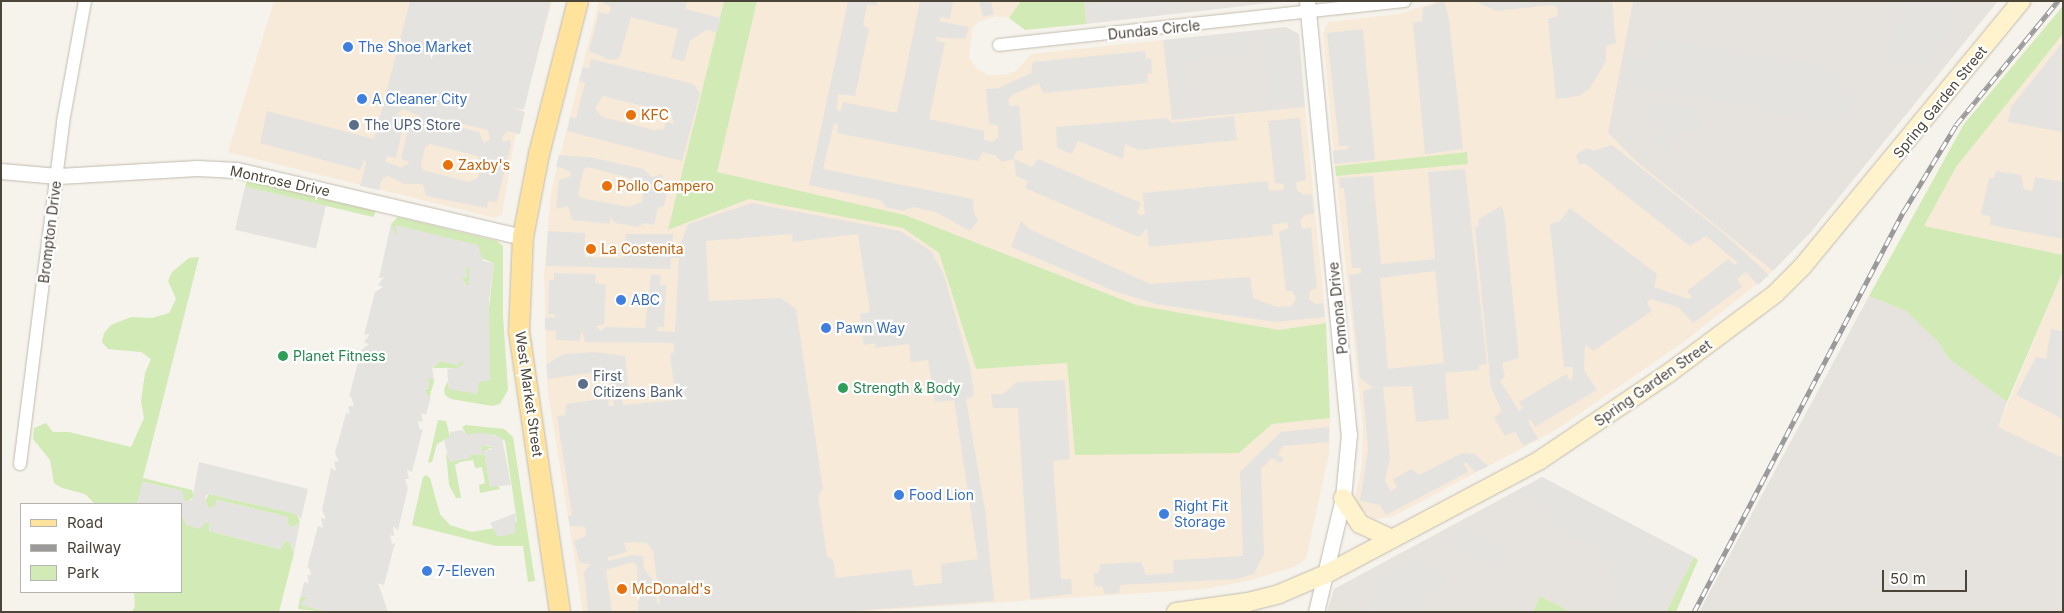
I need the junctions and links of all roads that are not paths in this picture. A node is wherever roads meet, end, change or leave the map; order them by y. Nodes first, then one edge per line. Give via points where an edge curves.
1 (85, 1) edge
2 (578, 1) edge
3 (1405, 1) edge
4 (2022, 1) edge
5 (1308, 7) edge
6 (999, 45) dead end
7 (1, 171) edge
8 (58, 176) junction
9 (523, 237) junction
10 (20, 464) dead end
11 (1343, 498) junction
12 (1392, 539) junction
13 (1326, 574) junction
14 (560, 612) edge
15 (1176, 612) edge
16 (1316, 612) edge

1 - 8 street, Brompton Drive via 67,92
2 - 9 main road, West Market Street via 539,154
3 - 5 street, Dundas Circle
4 - 12 main road, Spring Garden Street via 1830,235 1774,294 1568,443
5 - 6 street, Dundas Circle
5 - 11 street, Pomona Drive via 1348,414
7 - 8 street, Montrose Drive
8 - 9 street, Montrose Drive via 197,168 236,170
8 - 10 street, Brompton Drive
9 - 14 main road, West Market Street via 519,332
11 - 12 main road via 1360,524
11 - 13 street, Pomona Drive
12 - 13 main road, Spring Garden Street
13 - 15 main road, Spring Garden Street via 1279,594 1248,602
13 - 16 street, Pomona Drive

